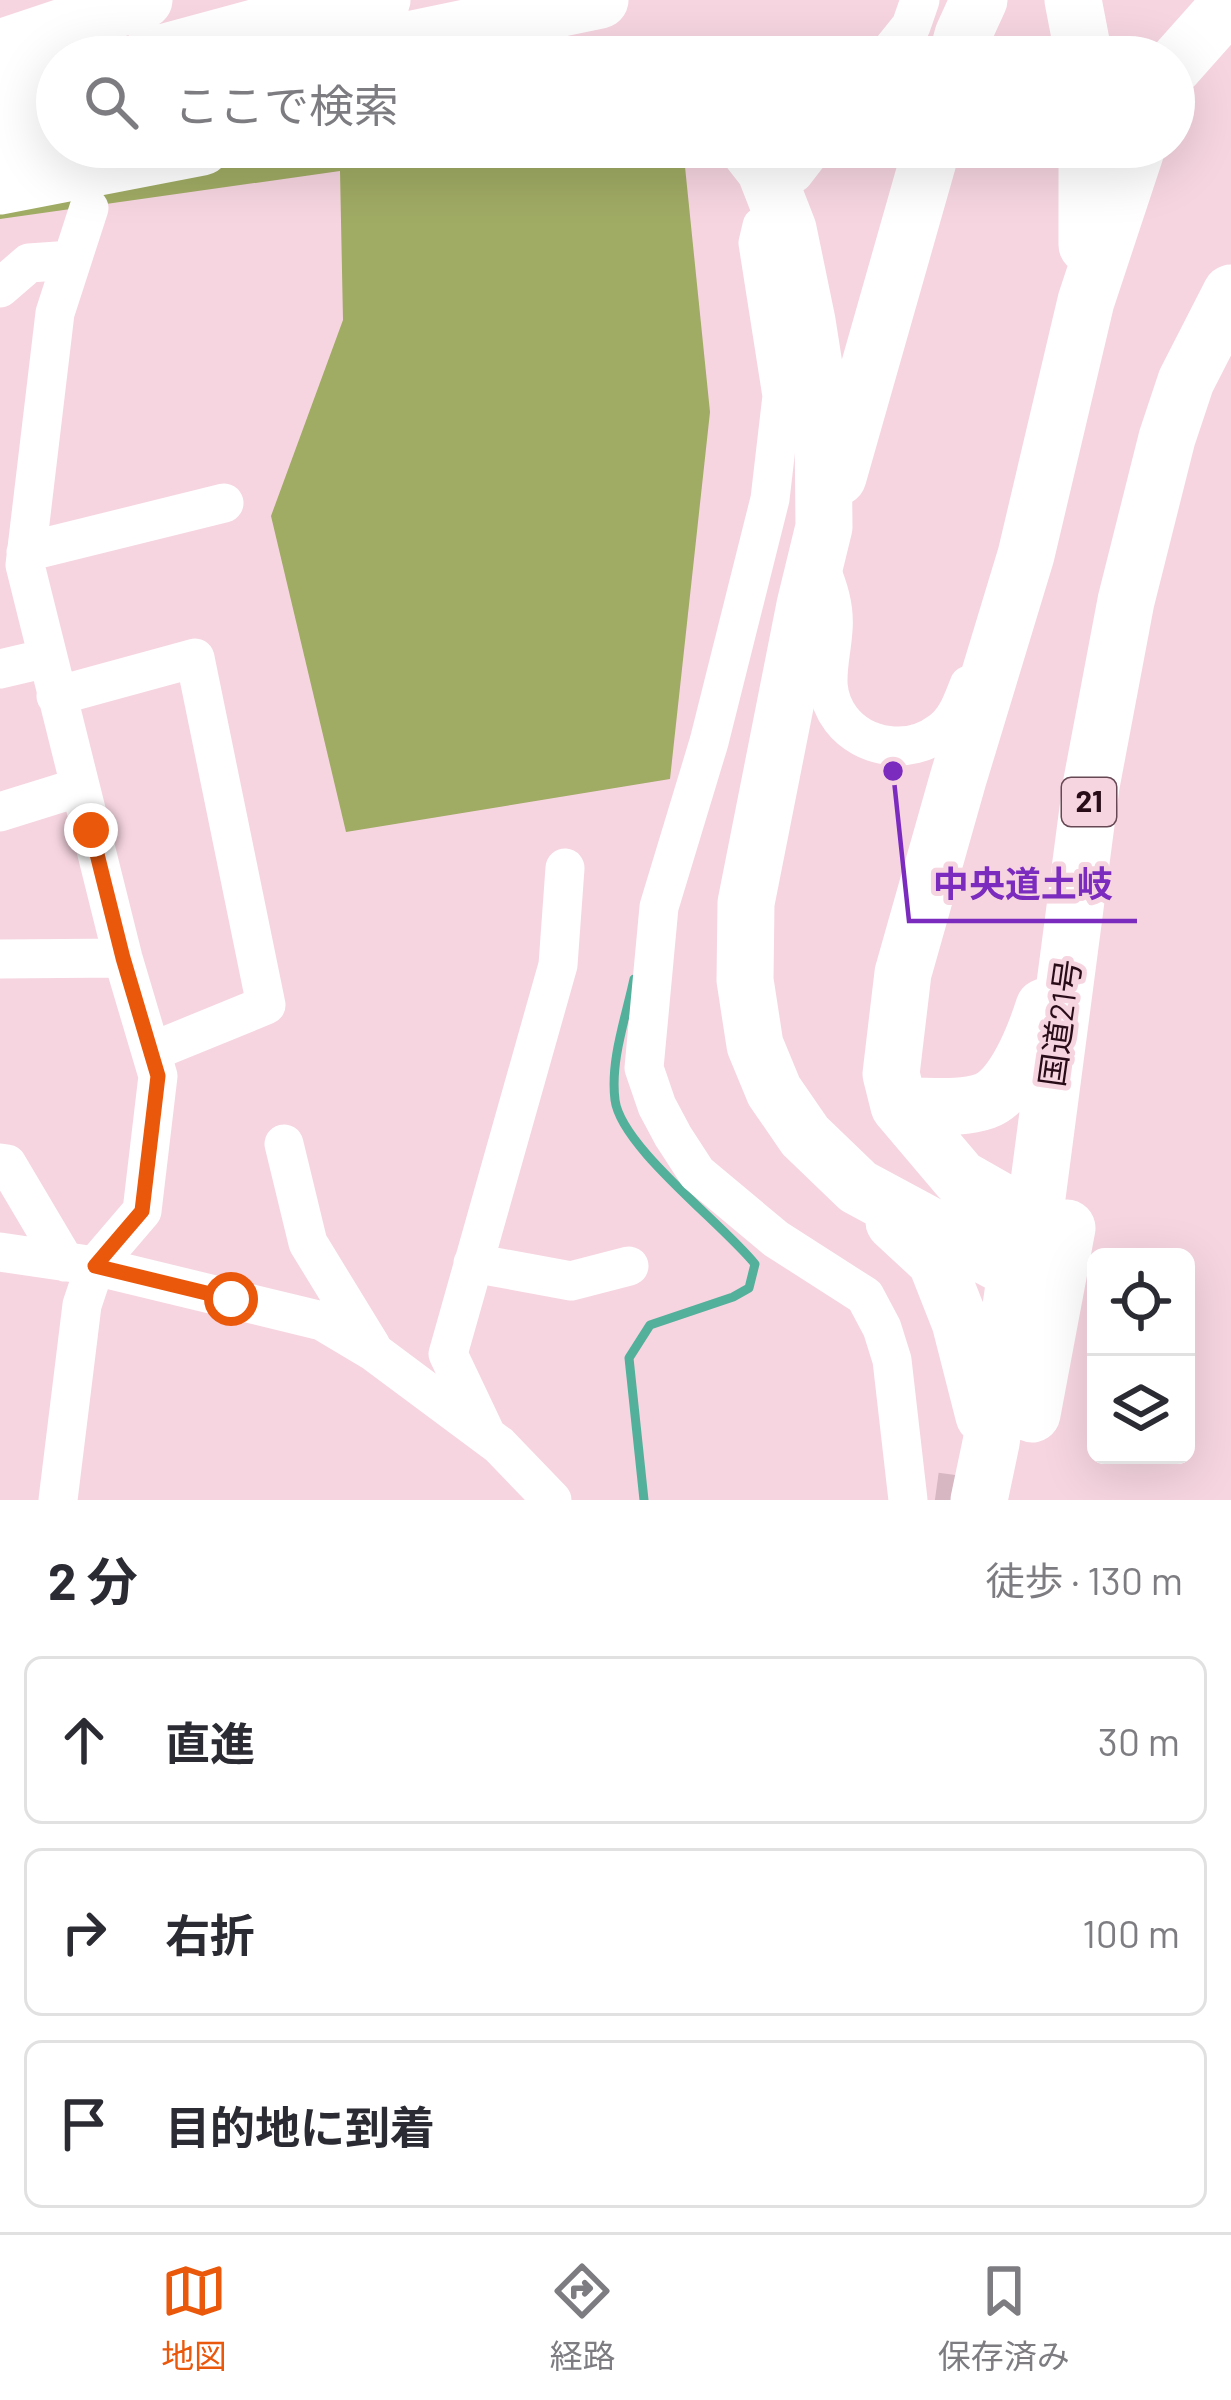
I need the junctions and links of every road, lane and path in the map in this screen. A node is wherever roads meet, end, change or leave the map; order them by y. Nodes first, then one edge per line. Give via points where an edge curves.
1 (144, 0) edge
2 (382, 0) edge
3 (600, 0) edge
4 (920, 0) edge
5 (980, 0) edge
6 (1073, 0) edge
7 (1231, 2) edge
8 (225, 36) edge
9 (428, 36) edge
10 (902, 36) edge
11 (963, 36) edge
12 (1080, 36) edge
13 (1195, 42) edge
14 (0, 48) edge
15 (36, 88) edge
16 (0, 99) edge
17 (36, 134) edge
18 (0, 144) edge
19 (93, 168) edge
20 (769, 168) edge
21 (926, 168) edge
22 (1088, 168) edge
23 (1130, 168) edge
24 (0, 186) edge
25 (88, 208) dead end
26 (762, 226) dead end
27 (72, 260) junction
28 (0, 288) edge
29 (1086, 301) junction
30 (1220, 317) edge
31 (16, 501) edge
32 (224, 503) dead end
33 (820, 543) junction
34 (26, 552) junction
35 (1005, 624) junction
36 (0, 669) edge
37 (52, 677) junction
38 (80, 788) junction
39 (0, 812) edge
40 (565, 868) dead end
41 (1075, 917) junction
42 (123, 958) junction
43 (0, 959) edge
44 (151, 1052) junction
45 (899, 1106) junction
46 (284, 1144) dead end
47 (0, 1163) edge
48 (858, 1187) junction
49 (1038, 1250) junction
50 (0, 1252) edge
51 (473, 1263) junction
52 (80, 1264) junction
53 (629, 1266) dead end
54 (374, 1352) junction
55 (487, 1437) junction
56 (991, 1443) junction
57 (934, 1498) edge
58 (58, 1500) edge
59 (552, 1500) edge
60 (1015, 1500) edge

1 - 14 highway
2 - 8 highway
3 - 9 highway
4 - 10 street
5 - 11 highway
6 - 12 highway
7 - 13 highway
15 - 16 highway
17 - 18 highway
19 - 24 highway
20 - 33 highway via 788,229 823,423
21 - 33 highway
22 - 29 highway
23 - 29 highway
25 - 27 street
26 - 57 street via 782,396 770,499 659,907 644,1068 697,1173 776,1239 865,1296
27 - 28 street via 28,263
27 - 31 street
29 - 35 highway
30 - 41 highway, 国道21号 / 21 via 1167,438 1126,602
30 - 49 highway, 国道21号 / 21 via 1158,596
31 - 34 street
32 - 34 street
33 - 35 street via 834,628 831,702 858,735 877,744 921,743 941,731
33 - 48 highway via 746,903 745,980 755,1045 774,1091 805,1136
34 - 37 street
35 - 45 highway via 903,974 891,1074
36 - 37 street
37 - 38 street
37 - 44 street via 195,658 266,1005
38 - 39 street
38 - 42 street
40 - 51 street via 558,965
41 - 45 highway via 1019,1069 988,1100
41 - 49 highway, 国道21号 / 21
42 - 43 street
42 - 44 street
44 - 52 street via 158,1076 142,1211
45 - 49 highway via 960,1178
46 - 54 street via 308,1243
47 - 52 street
48 - 49 highway
48 - 56 highway via 935,1261
49 - 56 highway, 国道21号 / 21
49 - 60 highway, 国道21号 / 21
50 - 52 street
51 - 53 street via 572,1281
51 - 55 street via 448,1354
52 - 54 street via 322,1322
52 - 58 street
54 - 55 street
55 - 59 street
56 - 57 highway, 国道21号 / 21

